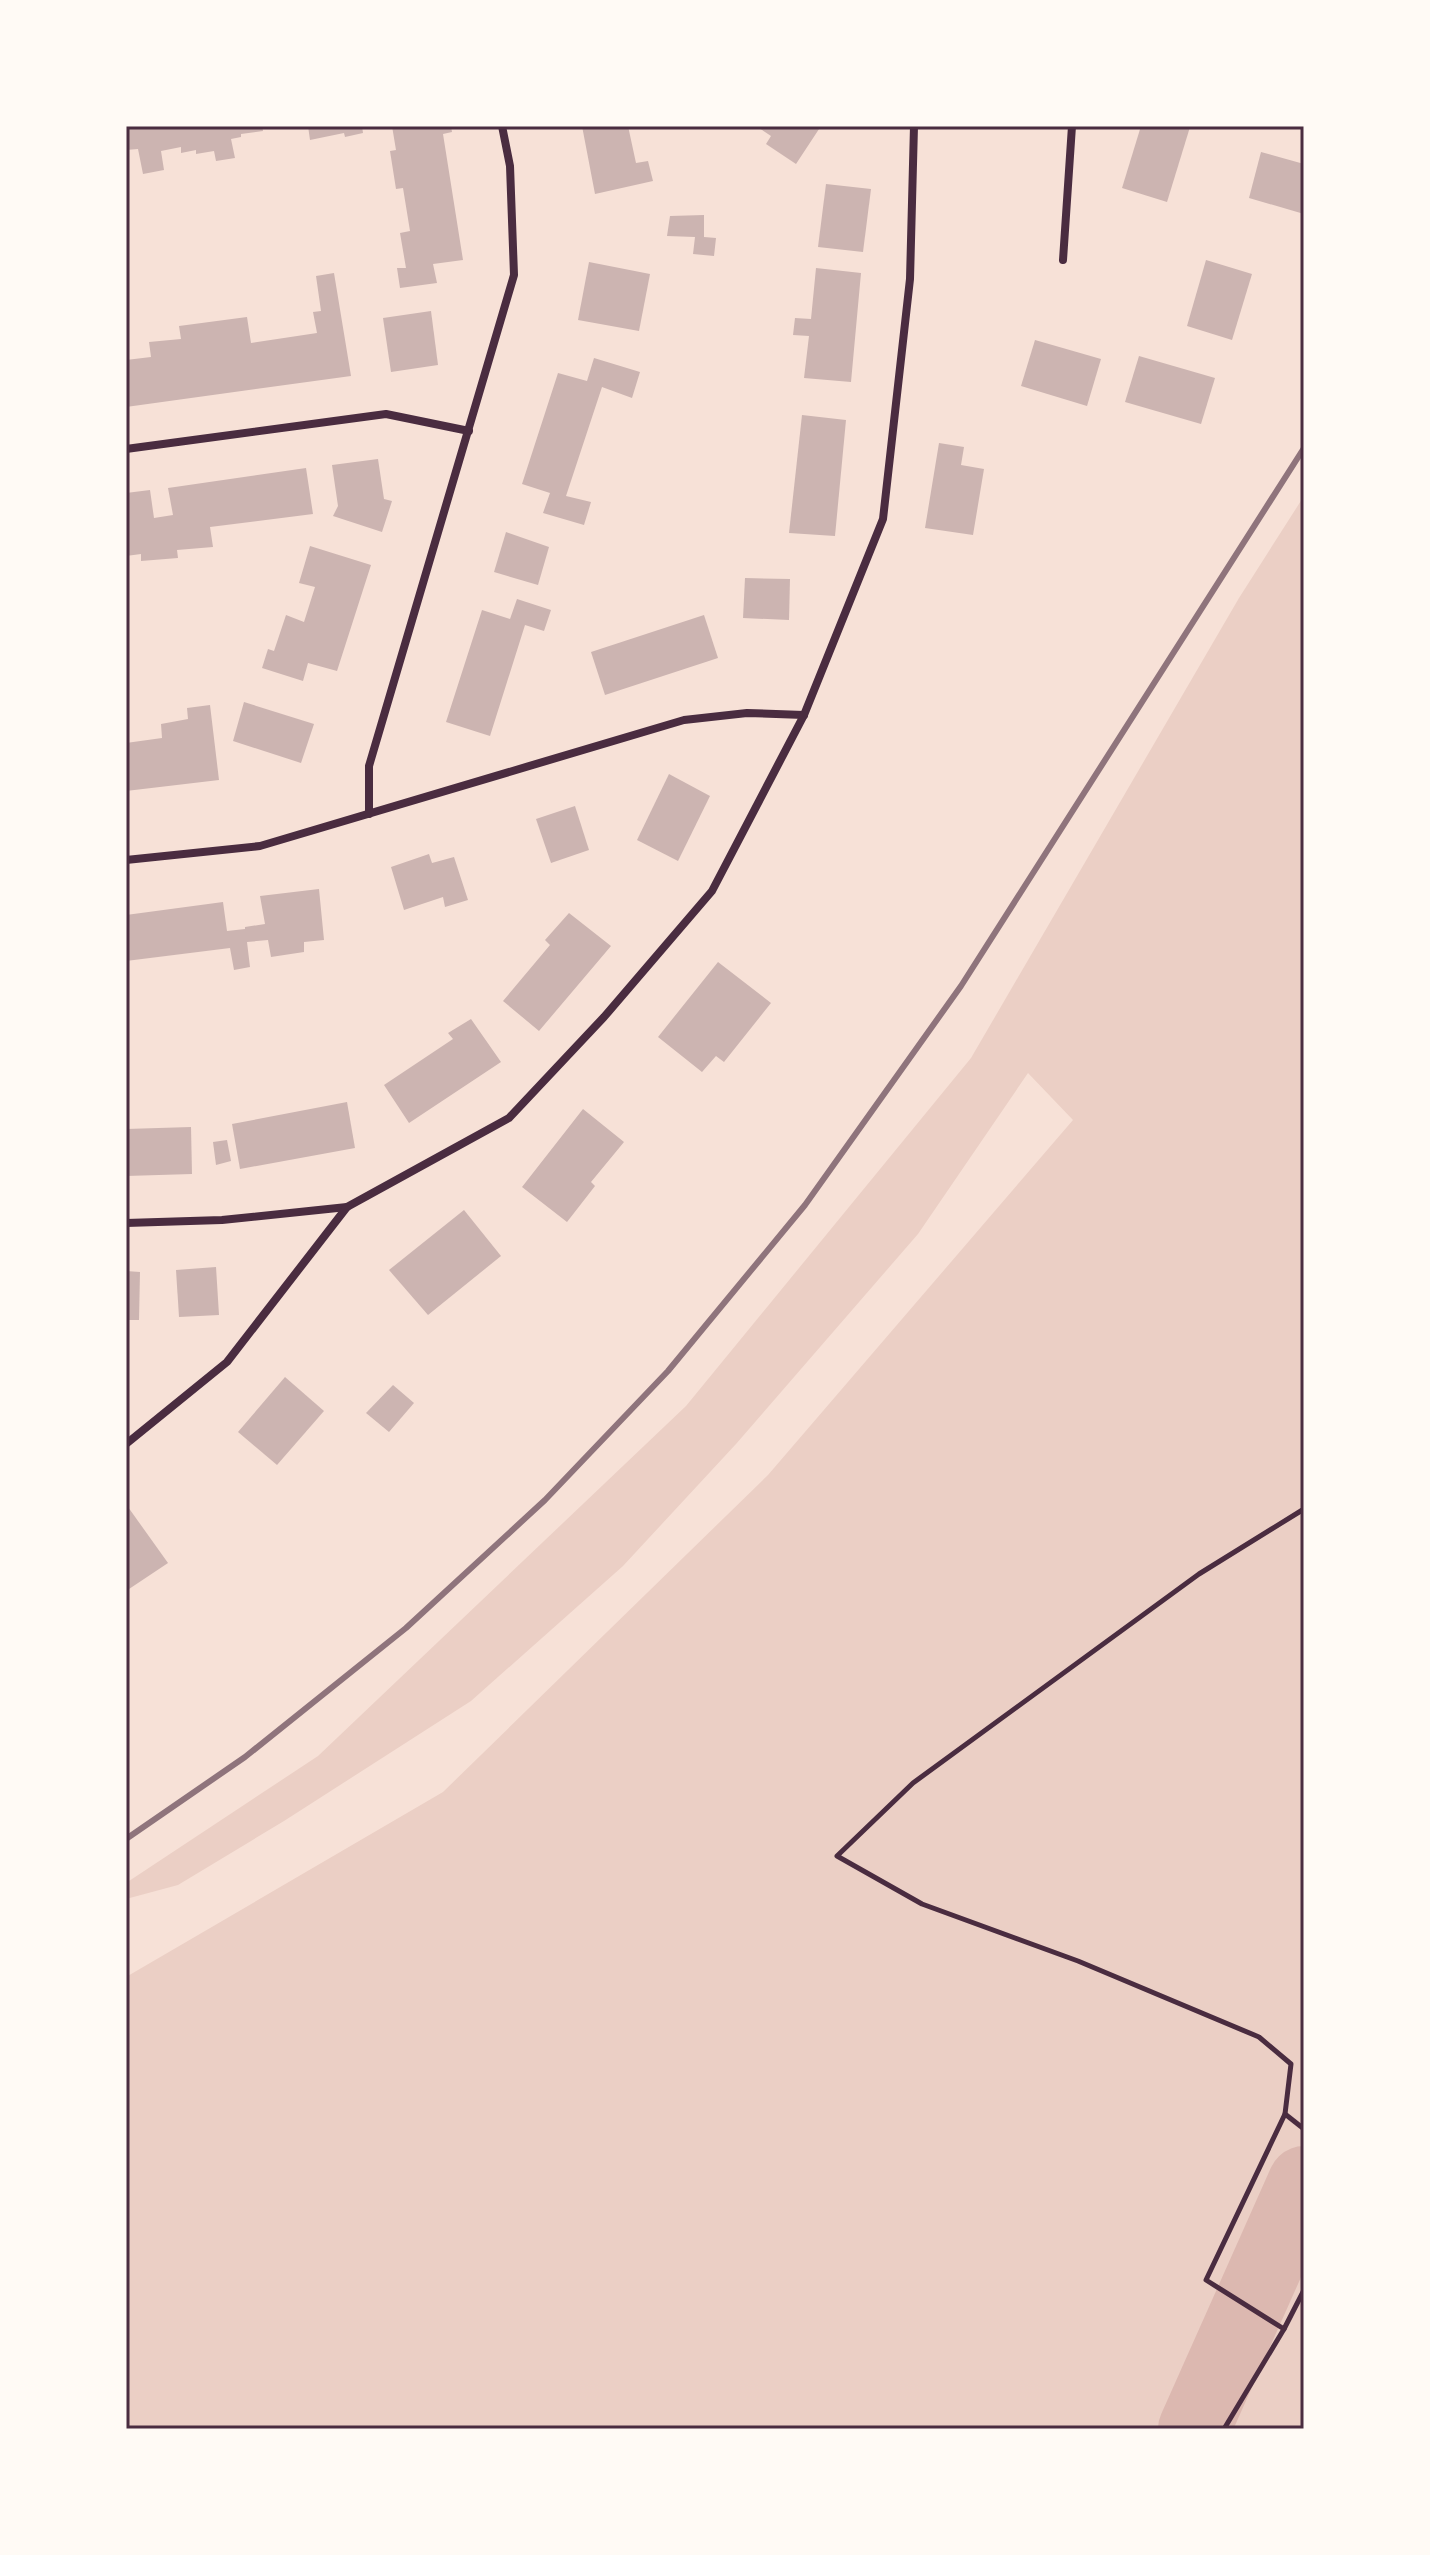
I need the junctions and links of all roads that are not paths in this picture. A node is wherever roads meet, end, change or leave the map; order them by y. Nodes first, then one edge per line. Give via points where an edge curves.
1 (502, 126) edge
2 (914, 126) edge
3 (1072, 126) edge
4 (1063, 260) dead end
5 (469, 431) junction
6 (126, 449) edge
7 (804, 715) junction
8 (369, 814) junction
9 (126, 860) edge
10 (347, 1207) junction
11 (126, 1223) edge
12 (126, 1444) edge

1 - 5 street via 510,166 514,275
2 - 7 street via 910,279 883,519
3 - 4 street
5 - 6 street via 386,414
5 - 8 street via 369,766
7 - 8 street via 747,713 684,720
7 - 10 street via 712,891 594,1029 509,1118
8 - 9 street via 260,846
10 - 11 street
10 - 12 street via 227,1362

